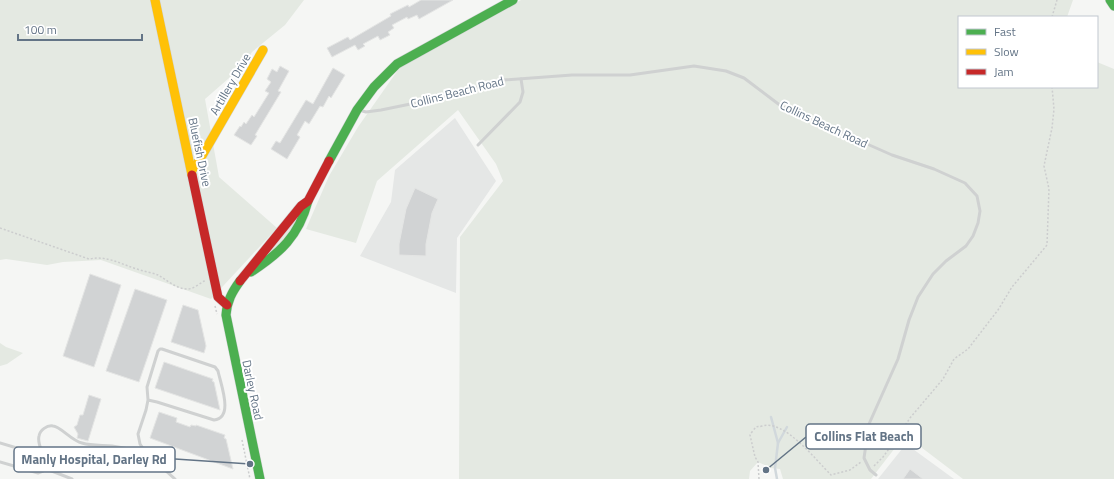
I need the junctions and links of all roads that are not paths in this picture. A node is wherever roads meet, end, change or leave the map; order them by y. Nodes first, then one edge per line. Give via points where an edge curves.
1 (155, 0) edge
2 (513, 0) edge
3 (1110, 0) edge
4 (1114, 6) edge
5 (263, 50) dead end
6 (521, 79) junction
7 (357, 110) junction
8 (478, 145) dead end
9 (192, 170) junction
10 (308, 201) junction
11 (247, 274) junction
12 (227, 305) junction
13 (148, 400) junction
14 (0, 443) edge
15 (146, 453) junction
16 (0, 462) edge
17 (44, 468) junction
18 (876, 475) dead end
19 (72, 479) edge
20 (175, 479) edge
21 (260, 479) edge

1 - 9 street, Bluefish Drive
2 - 7 street via 397,64 374,87
3 - 4 street
5 - 9 street, Artillery Drive
6 - 7 lane, Collins Beach Road via 503,80 435,99 381,110
6 - 8 lane via 523,92 520,102
6 - 18 lane, Collins Beach Road via 572,75 630,76 694,66 726,71 744,78 781,106 892,155 965,183 977,196 980,210 973,236 966,246 933,274 918,296 898,359 869,424 864,458 870,470
7 - 10 street
9 - 12 street, Bluefish Drive via 218,297
10 - 11 street via 301,206
10 - 11 street via 300,225 288,245
11 - 12 street via 232,292
12 - 21 street, Darley Road via 226,315
13 - 13 lane via 147,387 158,352 162,349 215,367 226,407 223,416 214,420
13 - 15 lane via 138,434 140,444
14 - 17 lane via 37,454
15 - 17 lane via 81,443 53,426 45,428 39,435 39,444 46,460
15 - 20 lane
16 - 17 lane via 38,473
17 - 19 lane

